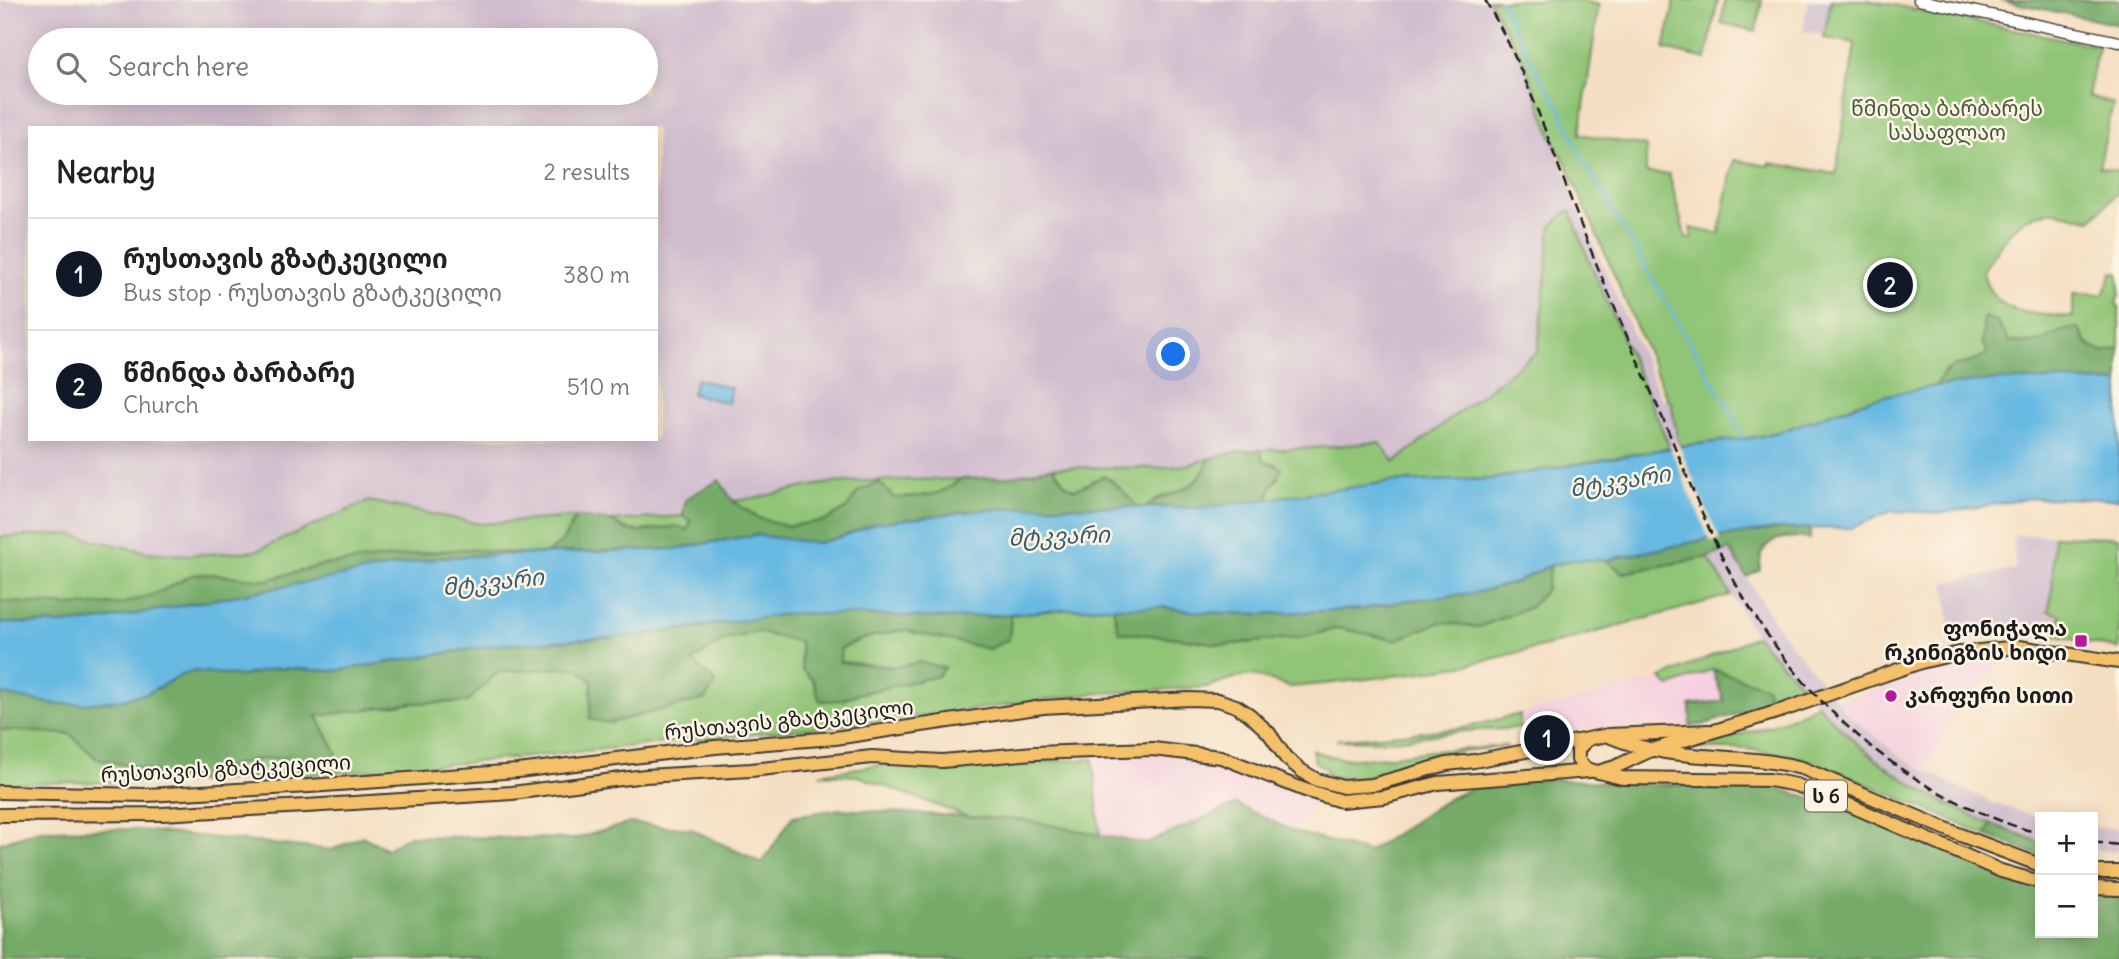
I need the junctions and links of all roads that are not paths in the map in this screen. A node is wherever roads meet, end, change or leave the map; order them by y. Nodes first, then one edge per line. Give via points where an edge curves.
1 (1919, 0) edge
2 (2119, 42) edge
3 (2119, 662) edge
4 (1710, 732) junction
5 (1613, 738) junction
6 (1587, 740) junction
7 (1649, 751) junction
8 (1615, 767) junction
9 (1592, 771) junction
10 (0, 792) edge
11 (0, 815) edge
12 (2035, 863) edge
13 (2098, 872) edge
14 (2119, 872) edge
15 (2035, 881) edge
16 (2098, 888) edge
17 (2119, 889) edge

1 - 2 street
3 - 4 highway via 2019,648 1959,653
4 - 5 highway
4 - 7 highway
5 - 6 highway
5 - 7 highway, ს 6
5 - 8 highway via 1623,755
6 - 9 highway via 1577,752 1580,763
6 - 10 highway, რუსთავის გზატკეცილი via 1447,764 1372,785 1343,787 1302,772 1269,733 1236,706 1189,699 1043,707 835,738 518,771 147,795
7 - 8 highway
7 - 12 highway, ს 6 via 1764,760 1802,768
8 - 9 highway
9 - 11 highway, რუსთავის გზატკეცილი via 1438,783 1384,797 1340,801 1221,757 1153,749 942,761 872,757 645,776 512,793 359,803 162,814
9 - 15 highway, ს 6 via 1622,778 1770,780 1796,785 2001,871
13 - 14 highway
16 - 17 highway

